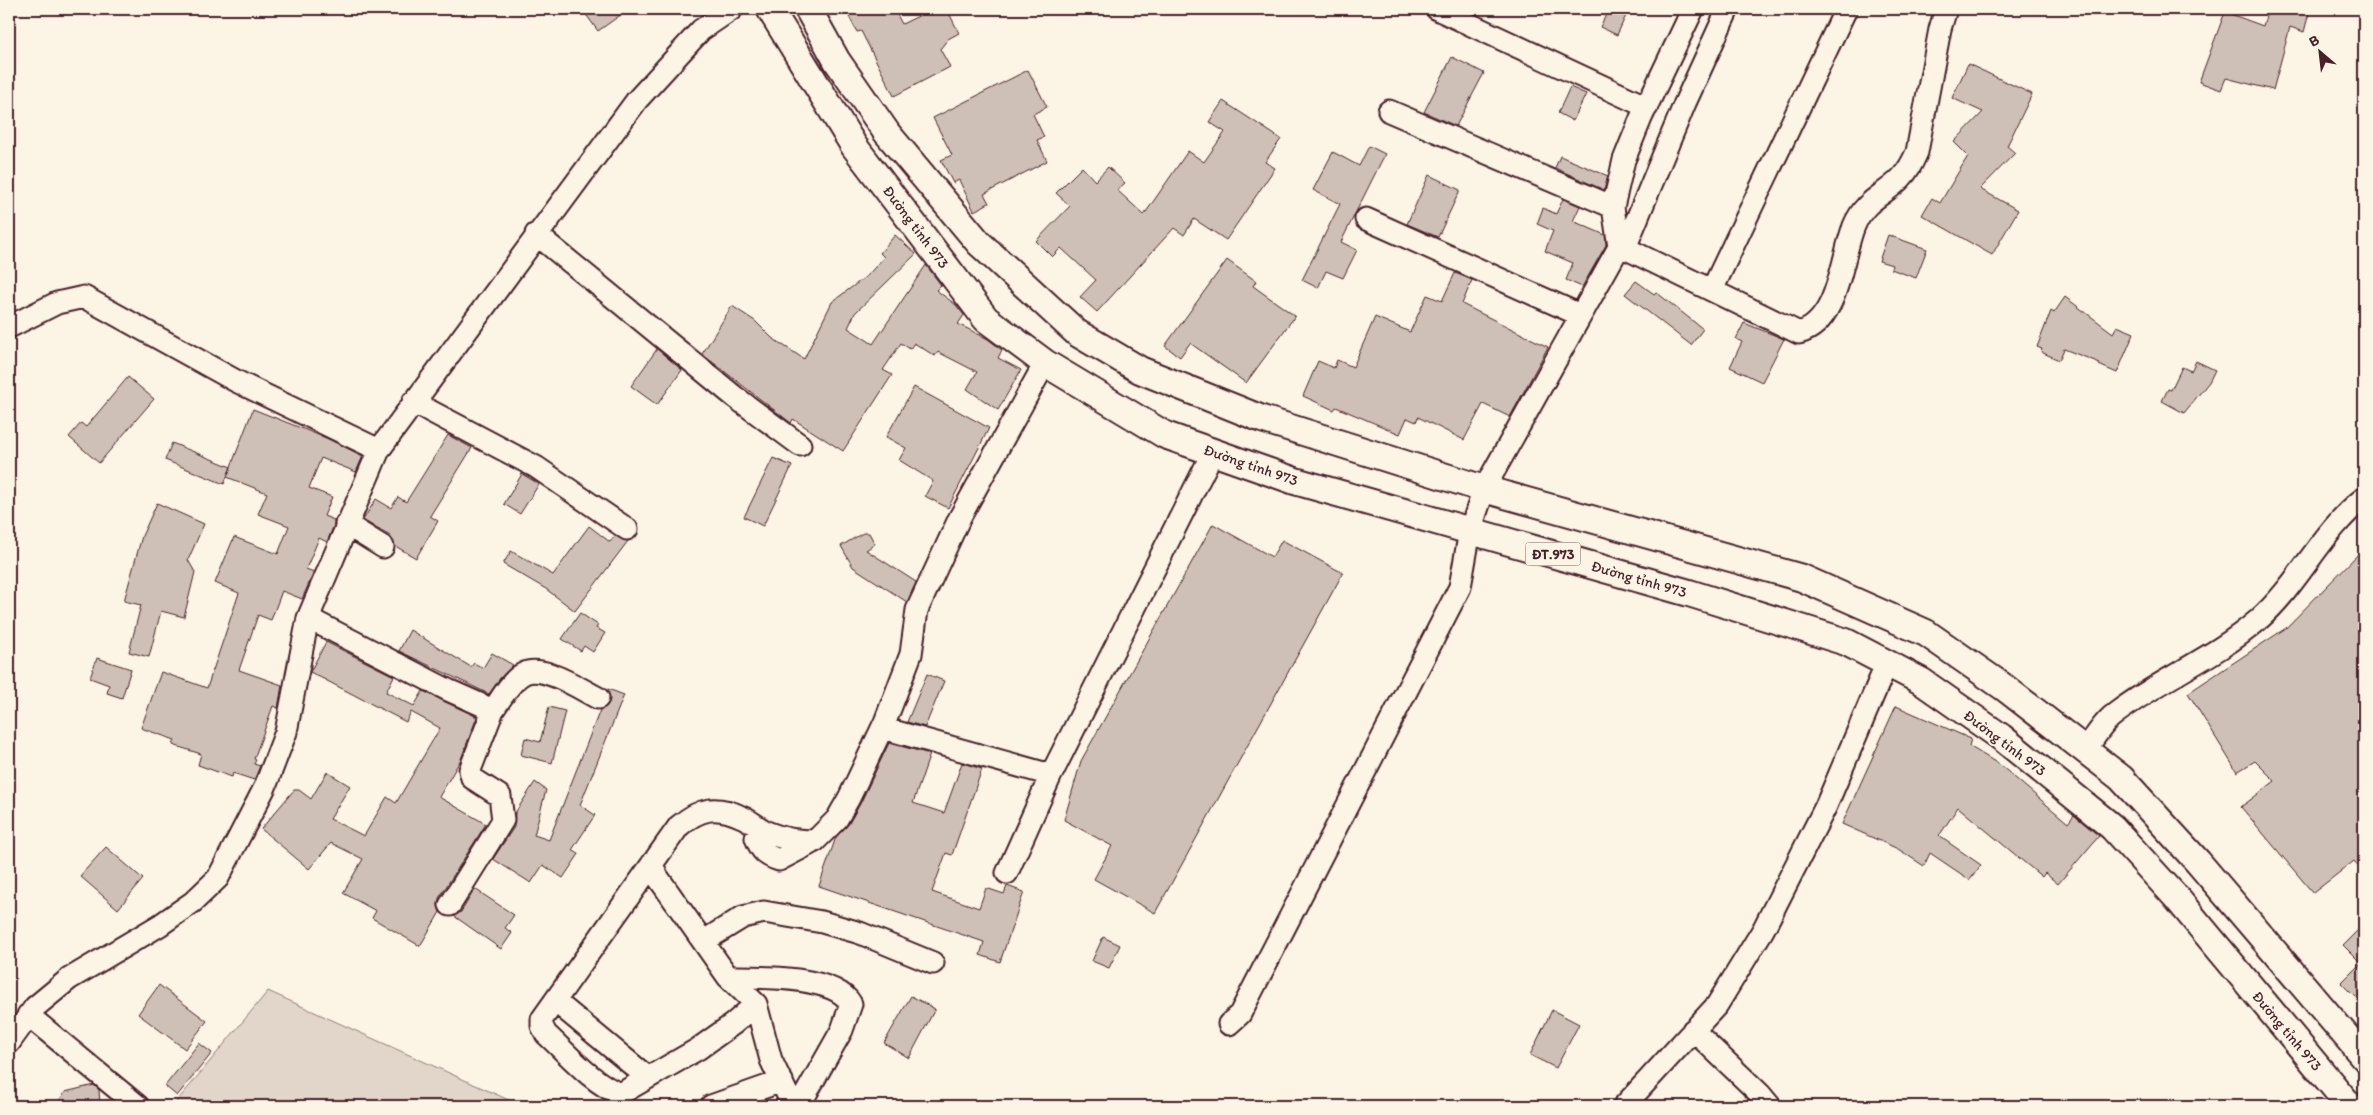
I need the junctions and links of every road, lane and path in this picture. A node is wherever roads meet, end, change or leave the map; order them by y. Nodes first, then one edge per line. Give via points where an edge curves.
1 (732, 9) edge
2 (808, 9) edge
3 (1437, 9) edge
4 (1692, 9) edge
5 (1728, 9) edge
6 (1846, 9) edge
7 (1946, 9) edge
8 (778, 11) edge
9 (1647, 107) junction
10 (1389, 111) dead end
11 (1613, 207) junction
12 (1366, 219) dead end
13 (536, 234) junction
14 (1622, 247) junction
15 (1712, 290) junction
16 (1580, 314) junction
17 (9, 327) edge
18 (1044, 363) junction
19 (413, 402) junction
20 (800, 445) dead end
21 (379, 450) junction
22 (1213, 452) junction
23 (1484, 489) junction
24 (2364, 498) edge
25 (346, 524) junction
26 (627, 529) dead end
27 (1470, 531) junction
28 (383, 547) dead end
29 (308, 618) junction
30 (1886, 663) junction
31 (598, 698) dead end
32 (493, 710) junction
33 (886, 729) dead end
34 (2085, 750) junction
35 (1050, 775) junction
36 (652, 864) junction
37 (1007, 873) dead end
38 (450, 905) dead end
39 (704, 941) junction
40 (933, 962) dead end
41 (728, 977) junction
42 (555, 1001) junction
43 (756, 1004) junction
44 (28, 1015) junction
45 (1229, 1024) dead end
46 (1694, 1030) junction
47 (9, 1043) edge
48 (2364, 1057) edge
49 (647, 1077) junction
50 (782, 1081) junction
51 (138, 1106) edge
52 (711, 1106) edge
53 (793, 1106) edge
54 (800, 1106) edge
55 (1624, 1106) edge
56 (1770, 1106) edge
57 (2350, 1106) edge

1 - 13 street via 701,30 636,100
2 - 23 main road via 837,61 905,155 979,243 1077,333 1140,370 1262,419
3 - 9 street
4 - 9 street
5 - 14 street
6 - 15 street
7 - 15 street via 1917,152 1900,179 1868,203 1859,215 1832,297 1822,317 1811,329 1799,333
8 - 18 main road, Đường tỉnh 973 / ĐT.973 via 854,146 986,319
9 - 11 street via 1624,160
10 - 11 street
11 - 14 street
12 - 16 street
13 - 19 street
13 - 20 street via 735,397
14 - 15 street
14 - 16 street
16 - 23 street
17 - 21 street via 57,303 84,298 236,381
18 - 22 main road, Đường tỉnh 973 / ĐT.973 via 1165,435
18 - 36 street via 960,517 917,610 911,654 885,722 837,819 814,841 779,860 762,851 756,838 768,833 742,817 711,808 693,814 679,826
19 - 21 street
19 - 26 street via 536,466
21 - 25 street
22 - 27 main road, Đường tỉnh 973 / ĐT.973 via 1295,481
22 - 35 street
23 - 27 street
23 - 34 main road via 1802,578 1926,633 2005,688
24 - 34 street via 2349,509 2281,598 2257,622 2110,718
25 - 28 street
25 - 29 street
27 - 30 main road, Đường tỉnh 973 / ĐT.973 via 1846,642
27 - 45 street via 1460,587 1240,1014
29 - 32 street
29 - 44 street via 286,732 265,787 218,878 193,902 160,926 69,979
30 - 46 street via 1826,806 1763,930 1717,1005
30 - 57 main road, Đường tỉnh 973 / ĐT.973 via 1921,682 2001,736 2112,827 2175,896
31 - 32 street via 548,673 532,670 521,674
32 - 38 street via 470,770 472,778 500,796 503,820
33 - 35 street
34 - 48 main road via 2121,778 2198,862
35 - 37 street
36 - 39 street via 685,918
36 - 42 street
39 - 40 street via 743,917 764,912 822,922 860,933
39 - 41 street
41 - 43 street
41 - 54 street via 793,980 829,988 847,996 851,1004 842,1030
42 - 49 street
42 - 49 street via 542,1019 542,1026 546,1034 586,1071 620,1094
43 - 49 street via 698,1049
43 - 50 street via 771,1060
44 - 47 street
44 - 51 street
46 - 55 street
46 - 56 street
50 - 52 street
50 - 53 street

